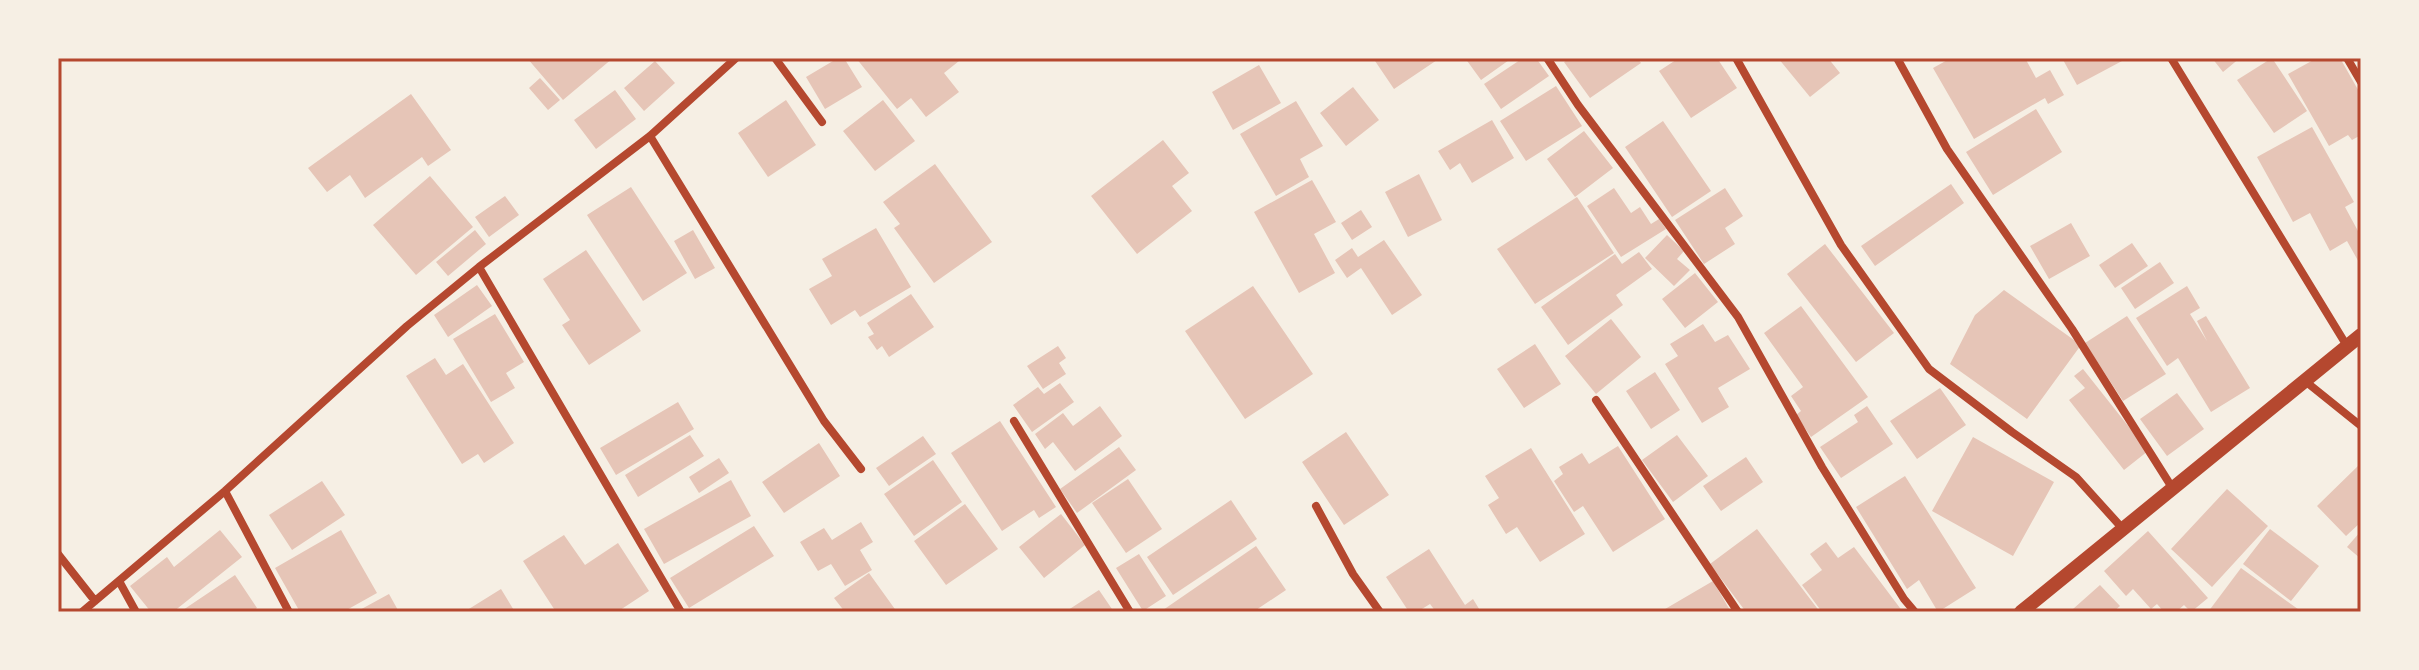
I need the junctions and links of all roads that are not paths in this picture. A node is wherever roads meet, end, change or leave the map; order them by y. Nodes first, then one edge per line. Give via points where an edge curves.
1 (736, 58) edge
2 (775, 58) edge
3 (1547, 58) edge
4 (1736, 58) edge
5 (1897, 58) edge
6 (2171, 58) edge
7 (2347, 58) edge
8 (2361, 82) edge
9 (822, 122) dead end
10 (650, 136) junction
11 (479, 267) junction
12 (2361, 335) edge
13 (2347, 346) junction
14 (2305, 381) junction
15 (1596, 400) dead end
16 (1014, 421) dead end
17 (2361, 426) edge
18 (861, 469) dead end
19 (2173, 489) junction
20 (225, 491) junction
21 (1316, 506) dead end
22 (2123, 529) junction
23 (58, 554) edge
24 (119, 581) junction
25 (95, 601) junction
26 (82, 612) edge
27 (136, 612) edge
28 (289, 612) edge
29 (681, 612) edge
30 (1130, 612) edge
31 (1380, 612) edge
32 (1738, 612) edge
33 (1915, 612) edge
34 (2021, 612) edge

1 - 10 street
2 - 9 street
3 - 33 street via 1738,317 1822,467
4 - 22 street via 1841,245 1929,369 2076,477
5 - 19 street via 1947,149 2072,329
6 - 13 street
7 - 8 street
10 - 11 street
10 - 18 street via 824,421
11 - 20 street
11 - 29 street
12 - 13 street
13 - 14 street
14 - 17 street
14 - 19 street
15 - 32 street
16 - 30 street
19 - 22 street
20 - 24 street
20 - 28 street
21 - 31 street
22 - 34 street
23 - 25 street
24 - 25 street
24 - 27 street
25 - 26 street

